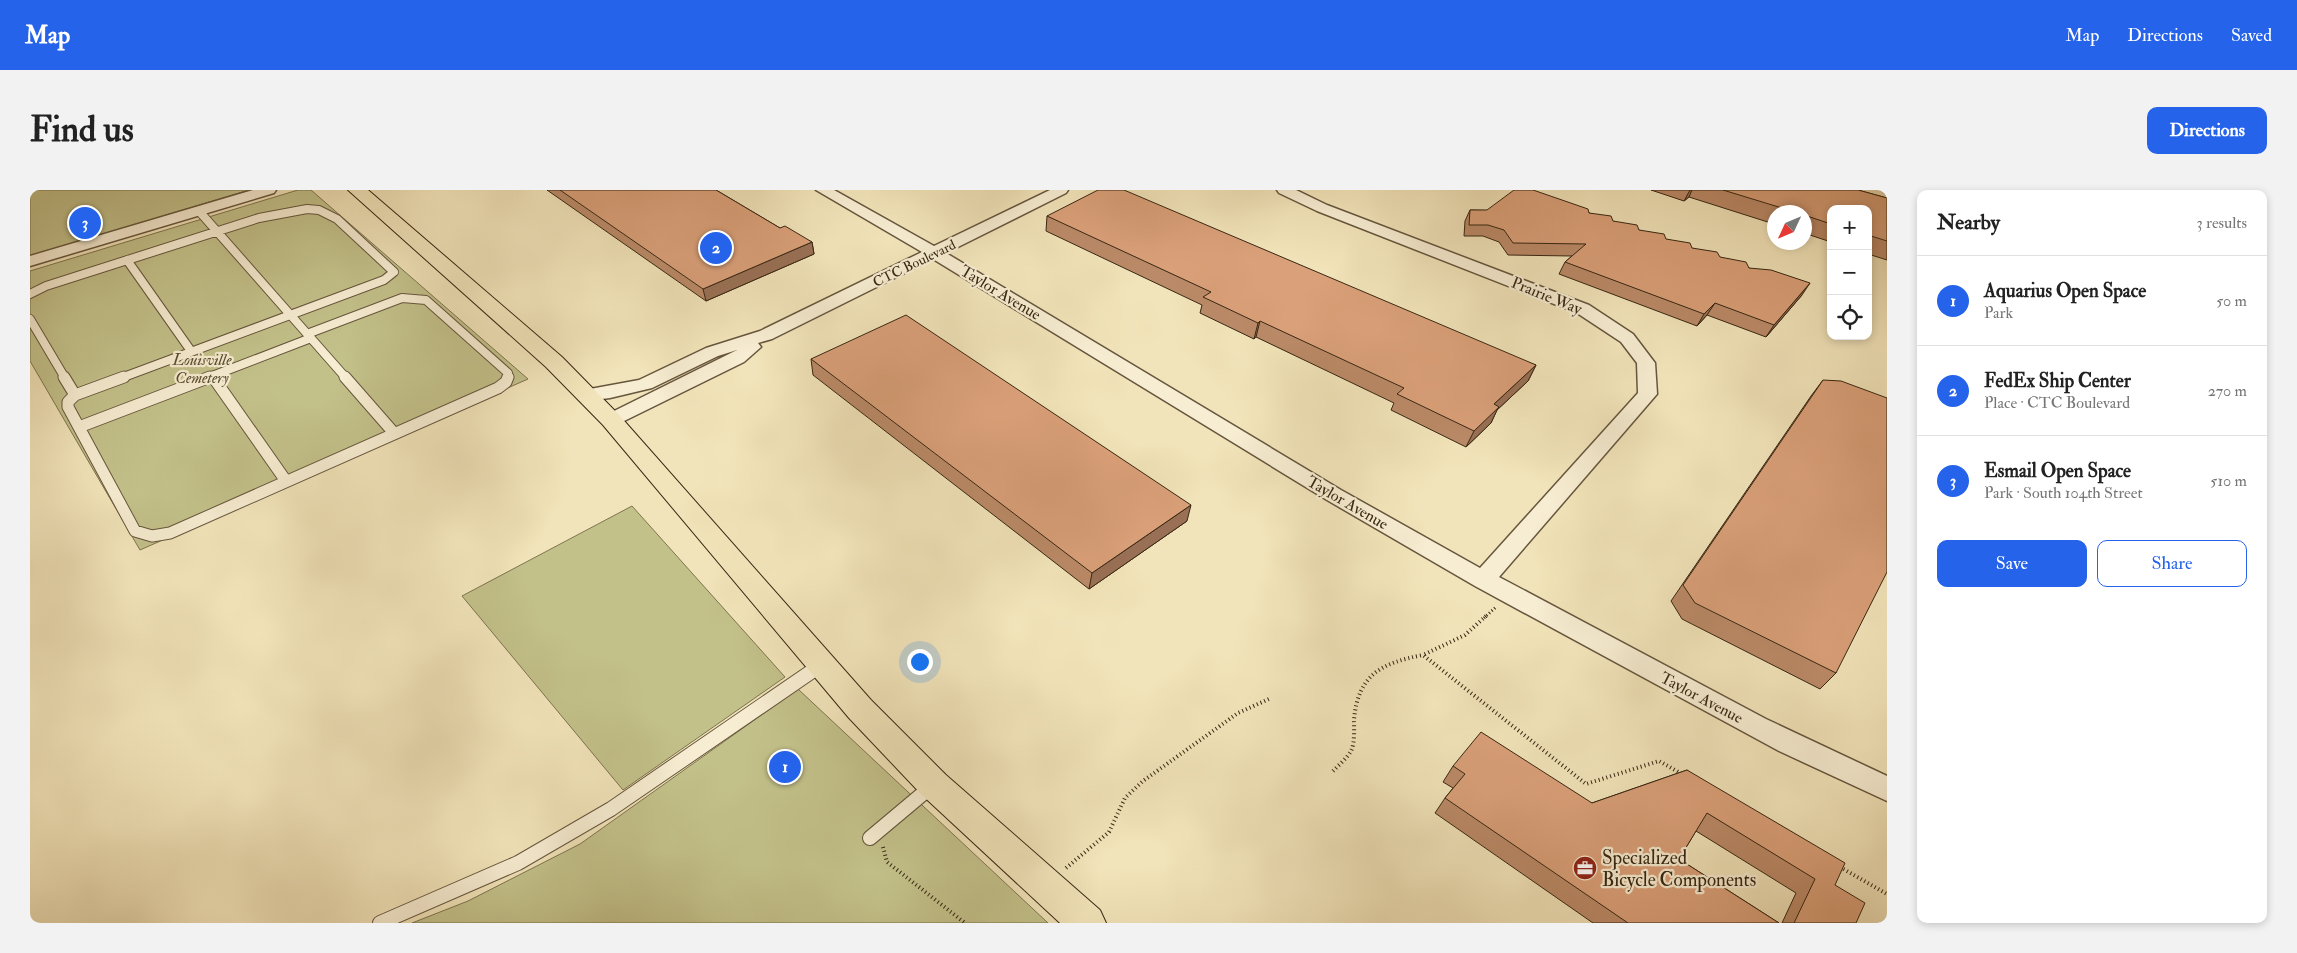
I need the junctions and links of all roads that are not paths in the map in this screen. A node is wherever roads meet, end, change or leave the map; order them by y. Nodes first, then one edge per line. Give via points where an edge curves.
1 (269, 190) edge
2 (357, 190) edge
3 (822, 190) edge
4 (1061, 190) edge
5 (1284, 190) edge
6 (199, 211) junction
7 (217, 232) junction
8 (936, 252) junction
9 (127, 260) junction
10 (30, 261) edge
11 (30, 294) edge
12 (290, 314) junction
13 (30, 319) edge
14 (766, 335) junction
15 (309, 336) junction
16 (190, 351) junction
17 (212, 376) junction
18 (75, 394) junction
19 (586, 395) junction
20 (611, 420) junction
21 (79, 427) junction
22 (394, 433) junction
23 (286, 481) junction
24 (1483, 580) junction
25 (821, 665) junction
26 (934, 785) junction
27 (1887, 789) edge
28 (873, 835) road end
29 (380, 923) edge
30 (1087, 923) edge

1 - 6 street
2 - 19 main road via 491,305
3 - 8 street, Taylor Avenue
4 - 8 street, CTC Boulevard
5 - 24 street, Prairie Way via 1322,208 1583,309 1627,338 1646,364 1648,394
6 - 7 lane
6 - 10 street
7 - 9 lane
7 - 12 lane
7 - 12 lane via 274,214 318,210 334,216 394,272 384,280
8 - 14 street, CTC Boulevard
8 - 24 street, Taylor Avenue via 1336,496
9 - 11 lane
9 - 16 lane
12 - 15 lane
12 - 16 lane
13 - 18 lane
14 - 19 street, CTC Boulevard via 712,352 645,384
14 - 20 street, CTC Boulevard via 738,358
15 - 17 lane
15 - 22 lane
15 - 22 lane via 402,298 420,298 508,373 506,383 498,388
16 - 18 lane
17 - 21 lane
17 - 23 lane
18 - 21 lane via 68,407
19 - 20 main road
20 - 25 main road
21 - 23 lane via 135,531 145,536 160,536
22 - 23 lane
24 - 27 street, Taylor Avenue via 1753,724
25 - 26 main road
25 - 29 lane via 610,809 518,863
26 - 28 lane
26 - 30 main road

